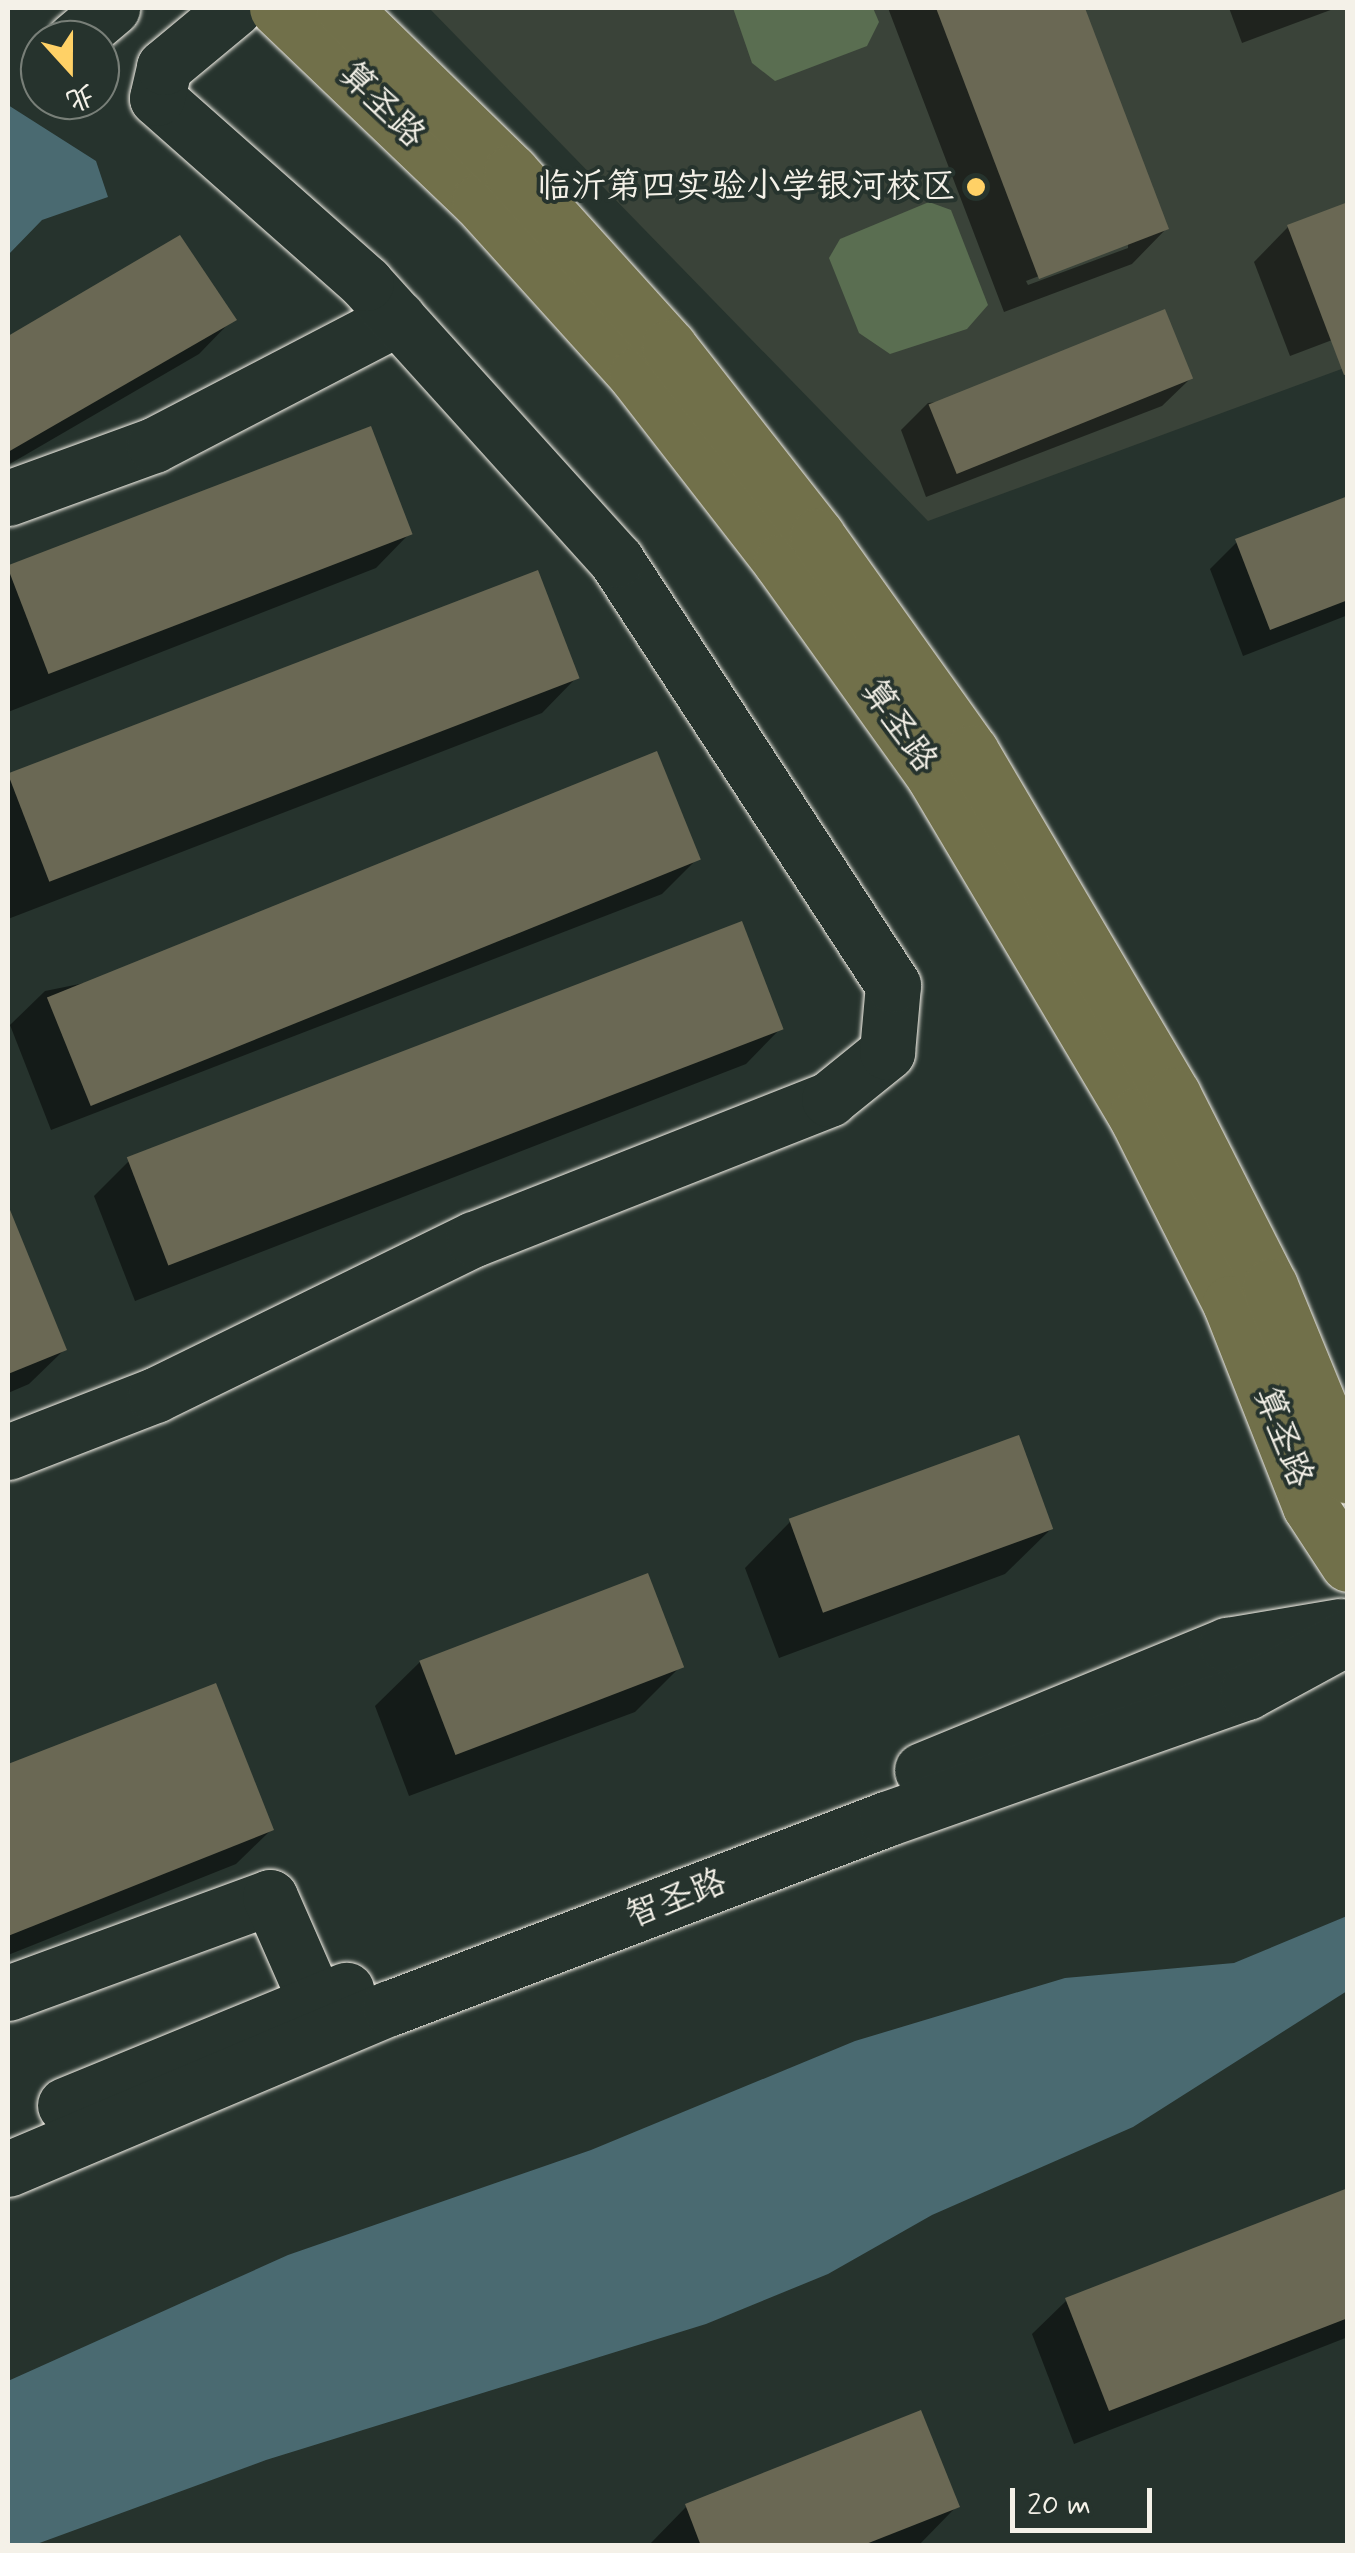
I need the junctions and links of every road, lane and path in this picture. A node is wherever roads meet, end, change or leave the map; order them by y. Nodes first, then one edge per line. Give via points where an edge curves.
1 (234, 8) edge
2 (277, 8) edge
3 (343, 8) edge
4 (398, 318) junction
5 (8, 498) edge
6 (8, 1452) edge
7 (1348, 1476) edge
8 (1348, 1564) edge
9 (1348, 1624) edge
10 (1348, 1638) edge
11 (8, 1994) edge
12 (316, 2002) junction
13 (8, 2130) edge
14 (8, 2169) edge

1 - 4 street via 164,67 157,98
2 - 8 main road, 算圣路 via 479,201 636,375 782,562 934,776 1136,1116 1230,1304 1310,1506
3 - 7 main road, 算圣路 via 511,172 669,347 817,536 971,752 1174,1094 1270,1286
4 - 5 street via 154,445
4 - 6 street via 616,560 893,985 887,1052 829,1099 474,1239 155,1395
9 - 12 street, 智圣路 via 1227,1645 874,1789
10 - 14 street, 智圣路 via 1247,1692 886,1819 390,2008
11 - 12 street via 270,1897
12 - 13 street, 智圣路

